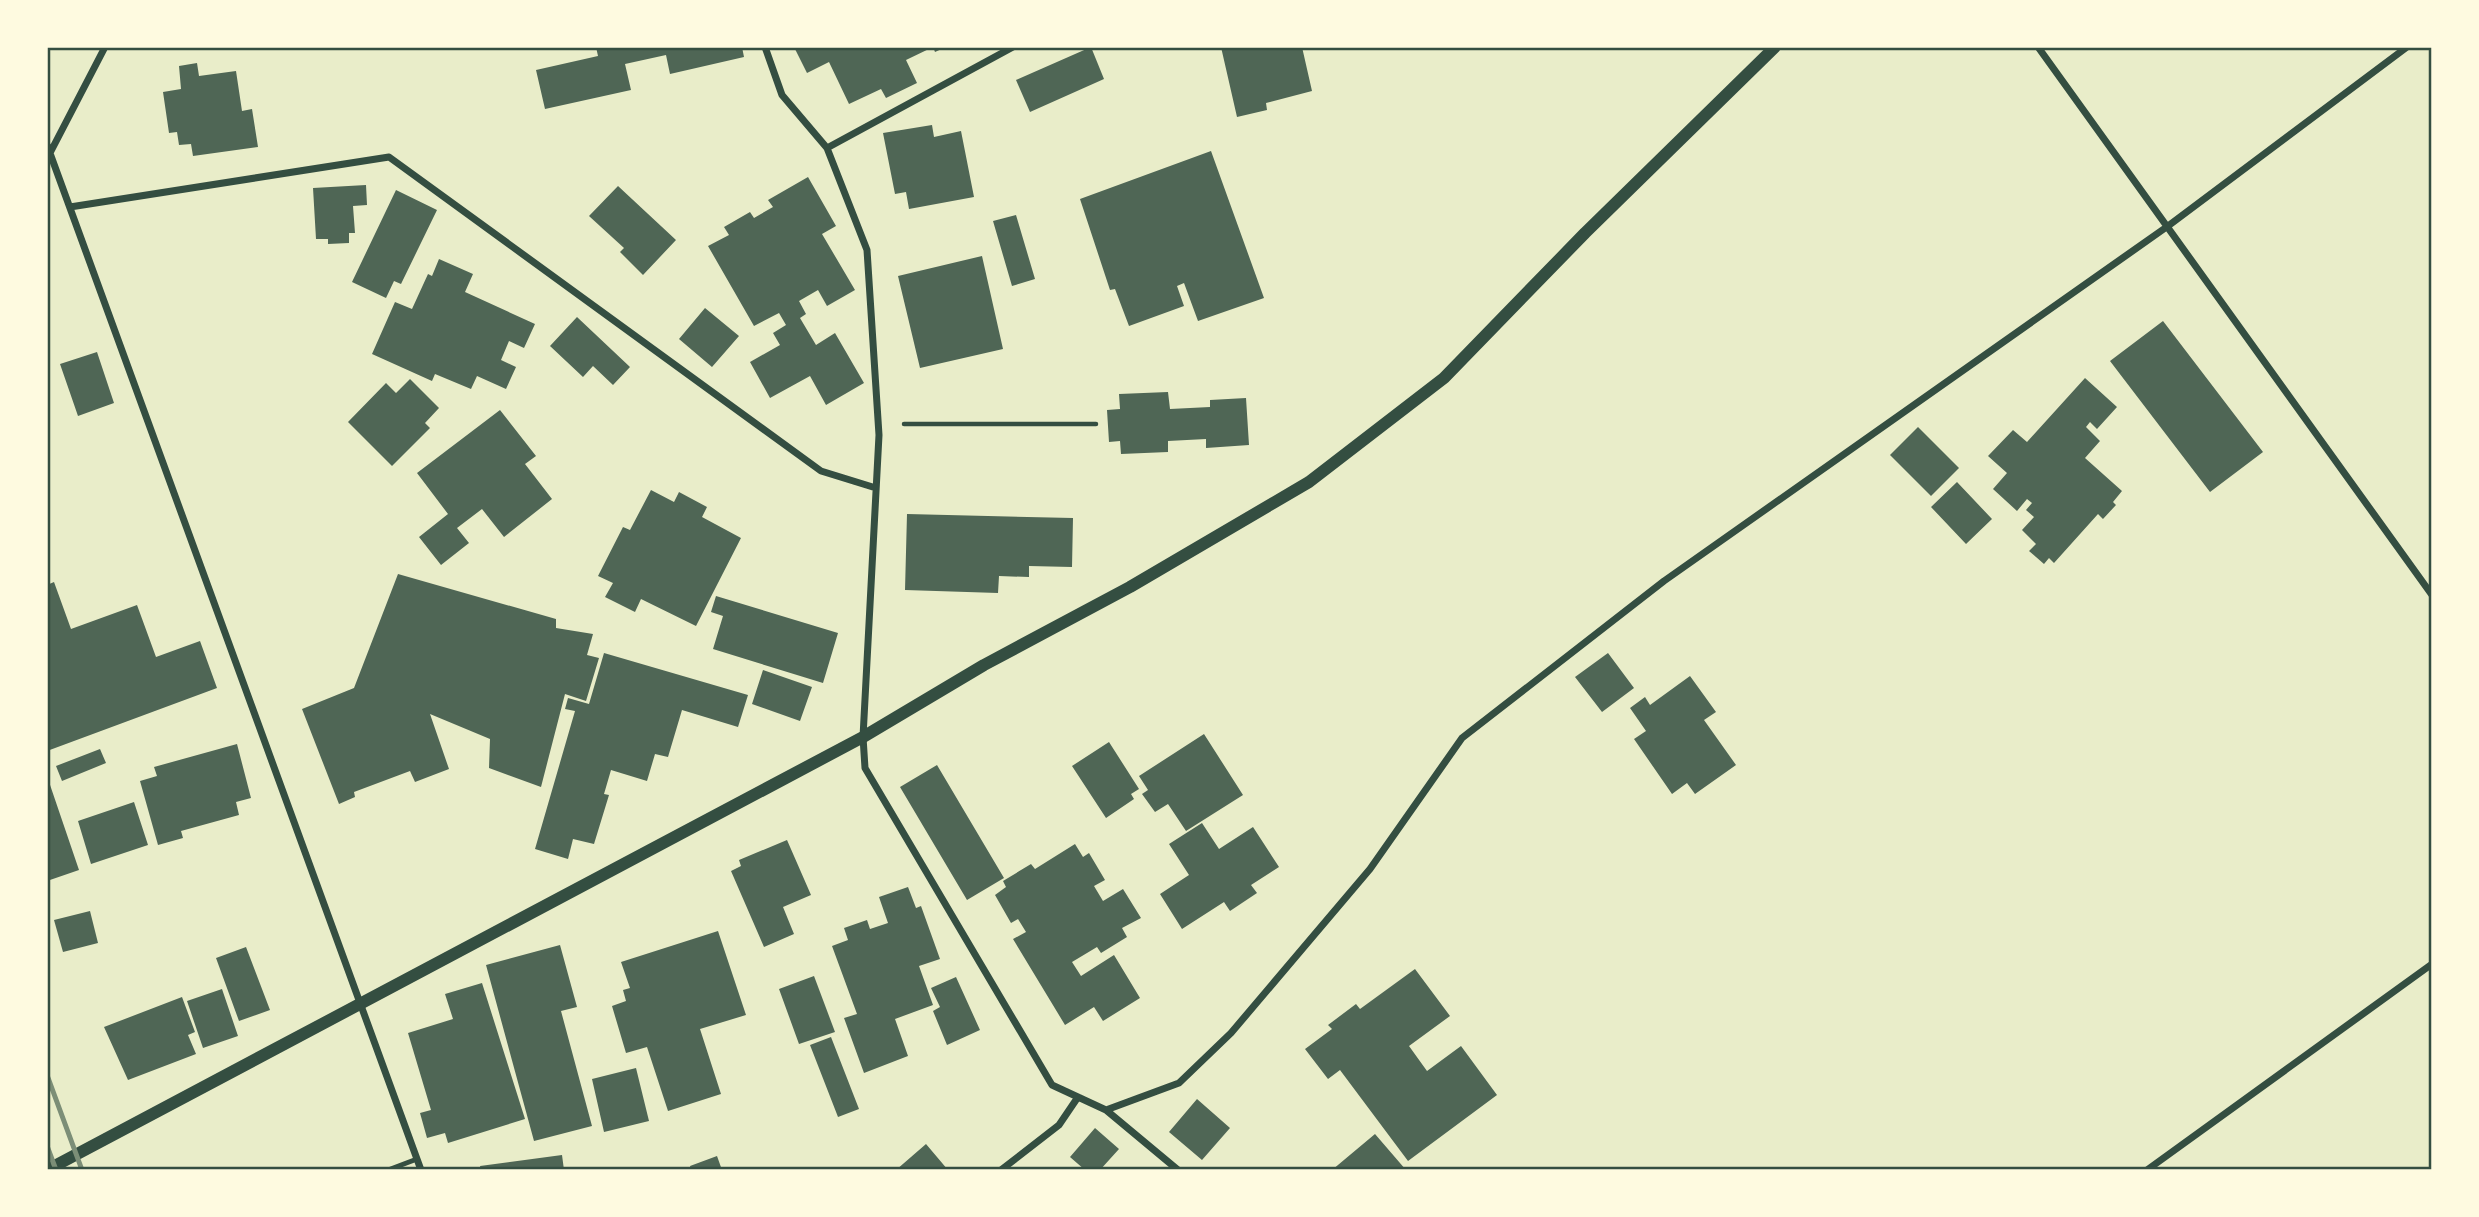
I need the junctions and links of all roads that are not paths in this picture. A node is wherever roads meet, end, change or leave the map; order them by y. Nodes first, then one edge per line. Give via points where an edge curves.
1 (105, 47) edge
2 (765, 47) edge
3 (1013, 47) edge
4 (1775, 47) edge
5 (2038, 47) edge
6 (2407, 47) edge
7 (827, 148) junction
8 (49, 149) edge
9 (70, 206) junction
10 (2168, 226) junction
11 (876, 488) junction
12 (2432, 595) edge
13 (863, 737) junction
14 (2432, 964) edge
15 (361, 1005) junction
16 (1078, 1097) junction
17 (1106, 1110) junction
18 (417, 1159) junction
19 (47, 1170) edge
20 (388, 1170) edge
21 (421, 1170) edge
22 (1002, 1170) edge
23 (1178, 1170) edge
24 (2147, 1170) edge

1 - 8 street
2 - 7 street via 782,95
3 - 7 street
4 - 13 street via 1444,378 1309,482
5 - 10 street
6 - 10 street
7 - 11 street via 867,250 878,425
8 - 9 street
9 - 11 street via 389,157 821,471
9 - 15 street
10 - 12 street
10 - 17 street via 1664,581 1461,738 1370,869 1231,1033 1179,1083
11 - 13 street
13 - 15 street
13 - 16 street via 866,768 1052,1085
14 - 24 street
15 - 18 street
15 - 19 street
16 - 17 street
16 - 22 street via 1059,1125
17 - 23 street
18 - 20 lane
18 - 21 street

